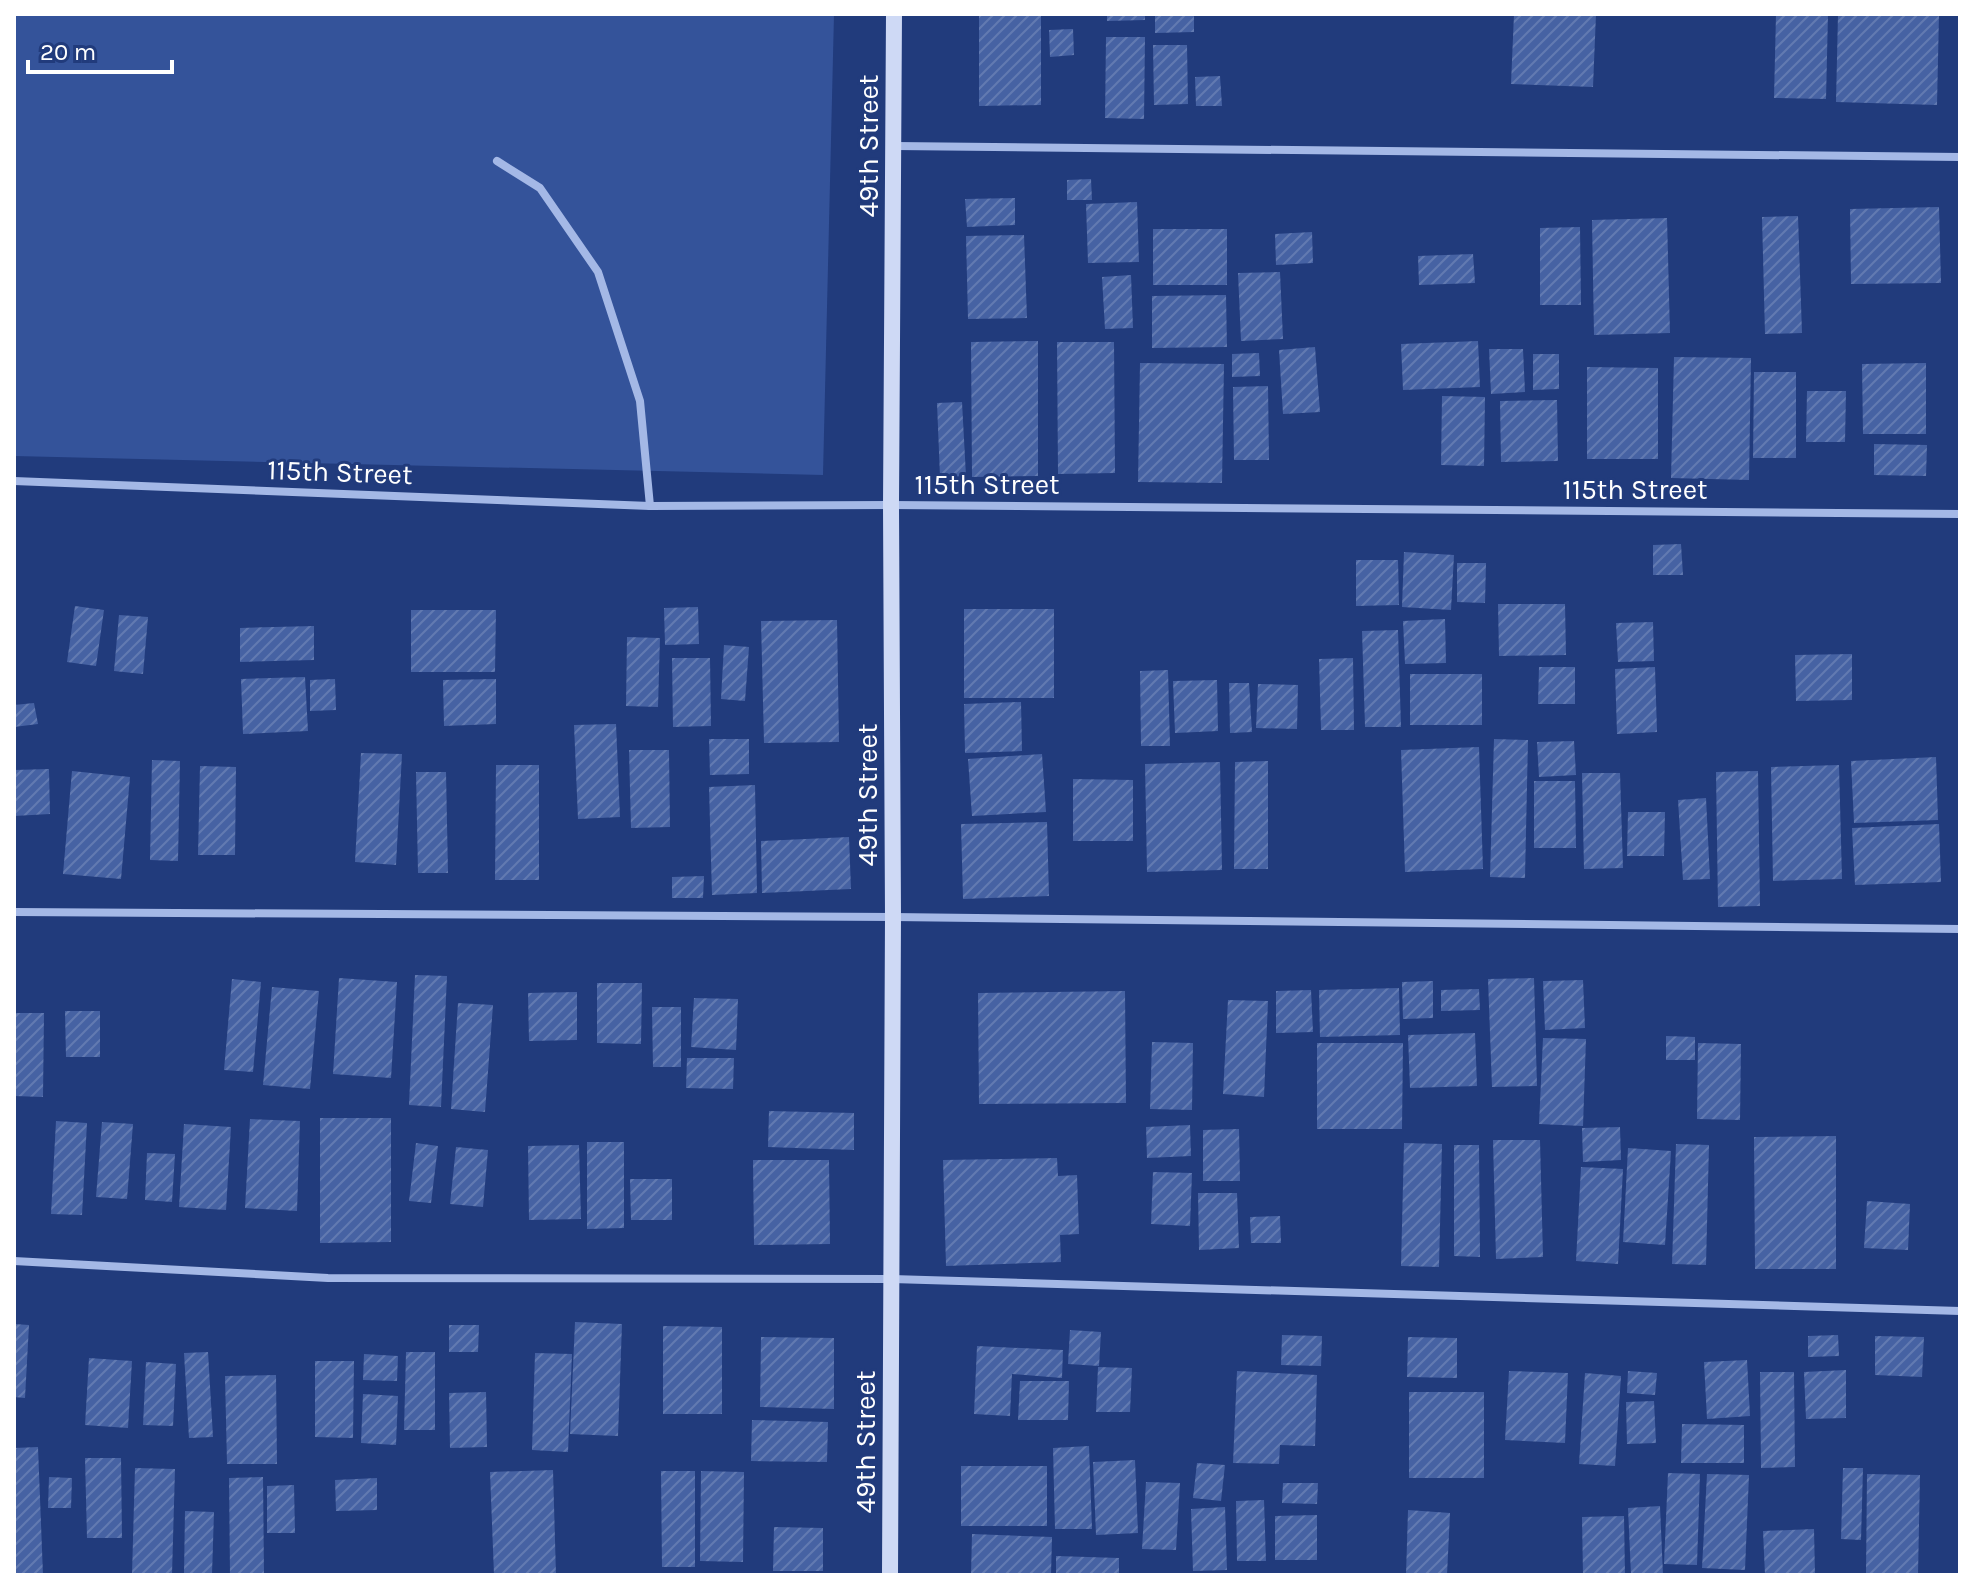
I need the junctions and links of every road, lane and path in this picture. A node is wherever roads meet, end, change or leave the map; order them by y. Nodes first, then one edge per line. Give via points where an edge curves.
1 (894, 14) edge
2 (895, 146) junction
3 (1960, 157) edge
4 (497, 161) dead end
5 (14, 481) edge
6 (891, 505) junction
7 (650, 506) junction
8 (1960, 514) edge
9 (14, 912) edge
10 (893, 917) junction
11 (1960, 929) edge
12 (14, 1261) edge
13 (892, 1279) junction
14 (1960, 1311) edge
15 (890, 1575) edge

1 - 2 main road, 49th Street
2 - 3 street
2 - 6 main road, 49th Street
4 - 7 street via 540,188 598,272 640,401
5 - 7 street, 115th Street
6 - 7 street, 115th Street
6 - 8 street, 115th Street
6 - 10 main road, 49th Street
9 - 10 street
10 - 11 street
10 - 13 main road, 49th Street
12 - 13 street via 328,1278
13 - 14 street
13 - 15 main road, 49th Street

